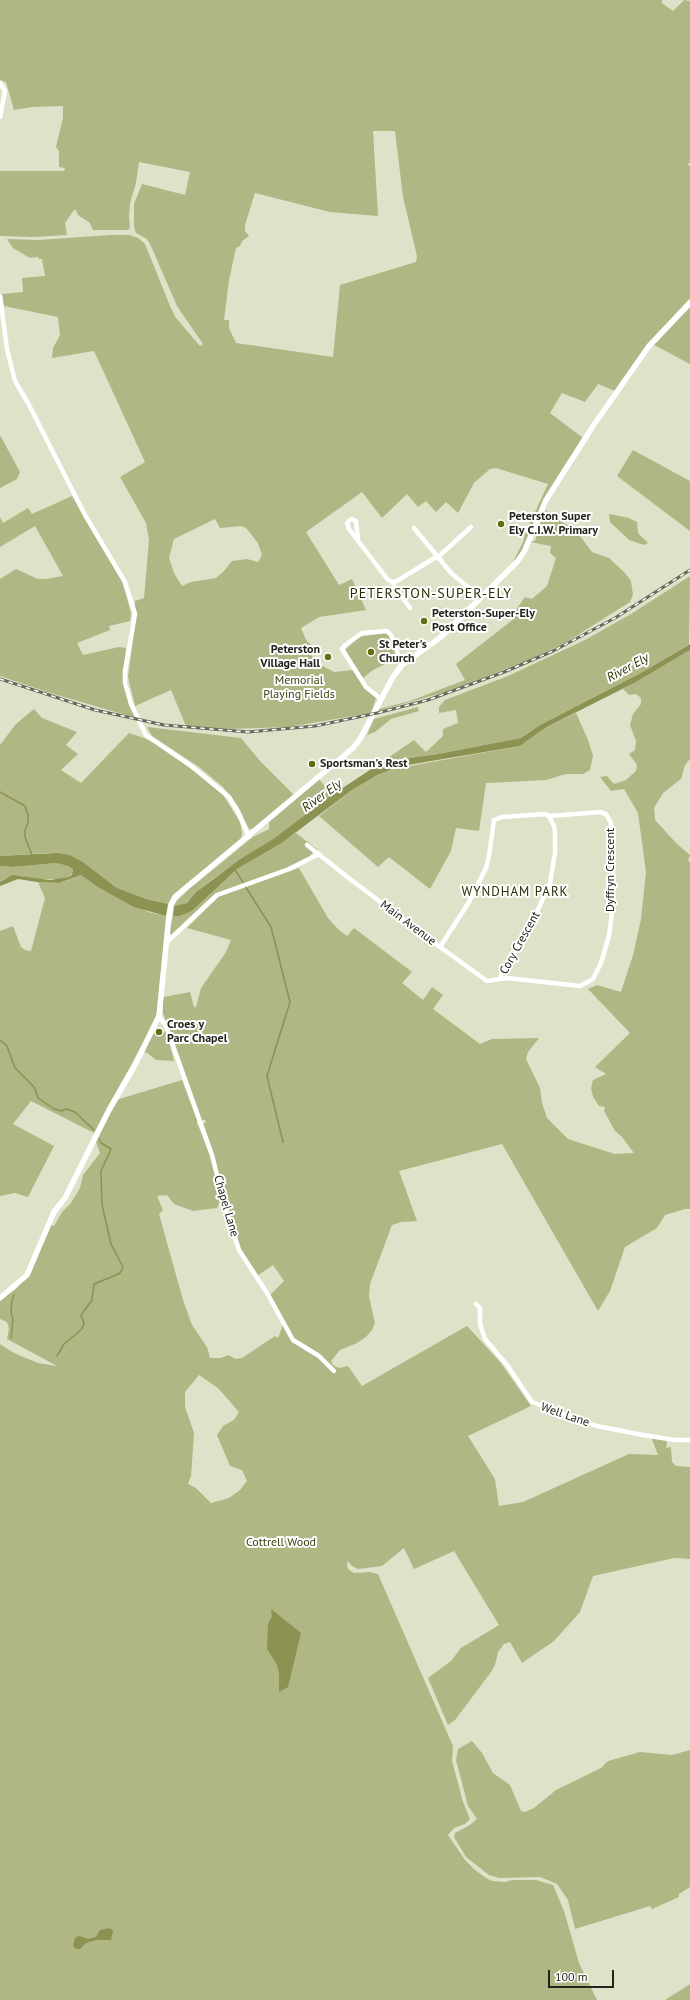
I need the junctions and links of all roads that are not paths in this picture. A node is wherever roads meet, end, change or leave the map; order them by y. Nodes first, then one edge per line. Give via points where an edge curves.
1 (0, 83) edge
2 (0, 117) edge
3 (0, 296) edge
4 (690, 303) edge
5 (471, 527) dead end
6 (414, 528) dead end
7 (358, 538) dead end
8 (437, 557) junction
9 (393, 582) junction
10 (481, 598) junction
11 (410, 608) dead end
12 (402, 665) junction
13 (381, 699) junction
14 (549, 816) junction
15 (249, 837) junction
16 (307, 845) dead end
17 (319, 854) junction
18 (167, 942) junction
19 (440, 947) junction
20 (500, 979) junction
21 (159, 1016) junction
22 (0, 1298) edge
23 (476, 1304) dead end
24 (334, 1371) dead end
25 (690, 1440) edge

1 - 2 street via 5,91
3 - 15 street via 7,349 15,381 85,515 125,582 134,614 125,671 125,683 131,704 146,735 190,765 229,797
4 - 10 street via 636,363 560,476 546,500 524,552
5 - 8 street
6 - 8 street
7 - 9 street via 388,580
8 - 9 street
8 - 10 street
9 - 11 street
10 - 12 street via 441,637
12 - 13 street
12 - 13 street via 391,635 387,631 362,633 342,649 366,687
13 - 15 street via 353,748
14 - 19 street via 545,814 502,817 494,820 486,868 470,902
14 - 20 street, Cory Crescent via 555,832 555,853 550,883
14 - 20 street, Dyffryn Crescent via 600,812 606,814 611,823 613,905 609,936 601,963 593,979 580,986
15 - 18 street via 176,897 171,905
16 - 17 street, Main Avenue
17 - 18 street via 289,869 217,895
17 - 19 street, Main Avenue
18 - 21 street
19 - 20 street, Main Avenue via 487,981
21 - 22 street via 66,1198 54,1212 27,1275
21 - 24 street, Chapel Lane via 166,1026 212,1155 239,1250 293,1340 319,1356
23 - 25 street, Well Lane via 480,1308 480,1324 485,1339 537,1406 597,1426 675,1440

